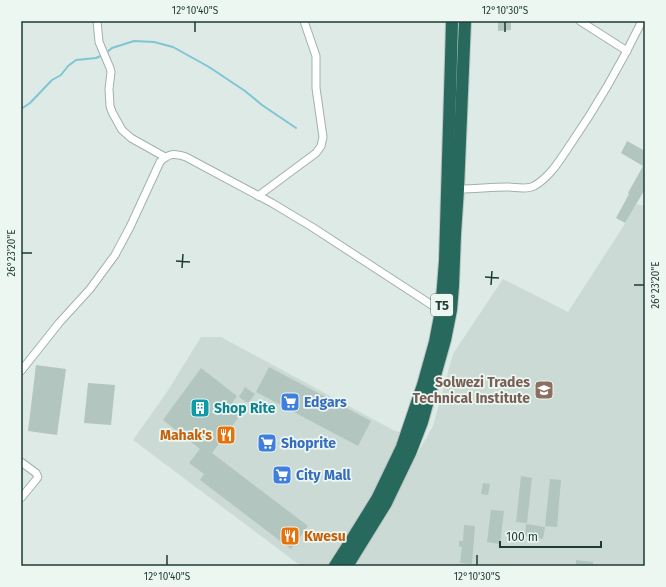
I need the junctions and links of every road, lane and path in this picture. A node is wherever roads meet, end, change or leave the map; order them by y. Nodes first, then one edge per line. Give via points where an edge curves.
1 (97, 21) edge
2 (304, 21) edge
3 (452, 21) edge
4 (465, 21) edge
5 (580, 21) edge
6 (642, 24) edge
7 (627, 51) junction
8 (165, 157) junction
9 (458, 190) junction
10 (258, 196) junction
11 (441, 311) junction
12 (21, 371) edge
13 (21, 462) edge
14 (21, 498) edge
15 (335, 566) edge
16 (347, 566) edge

1 - 8 street via 99,42 111,72 109,98 112,112 126,134
2 - 10 street via 316,56 317,104 323,142 320,150
3 - 11 highway, T5 via 445,261
4 - 9 highway, T5
5 - 7 street
6 - 7 street
7 - 9 street via 587,120 547,177 533,187
8 - 10 street via 179,154
8 - 12 street via 160,162 130,227 103,272
9 - 16 highway, T5 via 451,310 422,422 386,503
10 - 11 street via 312,227
11 - 15 highway, T5 via 427,372 402,447 377,499
13 - 14 street via 38,477

